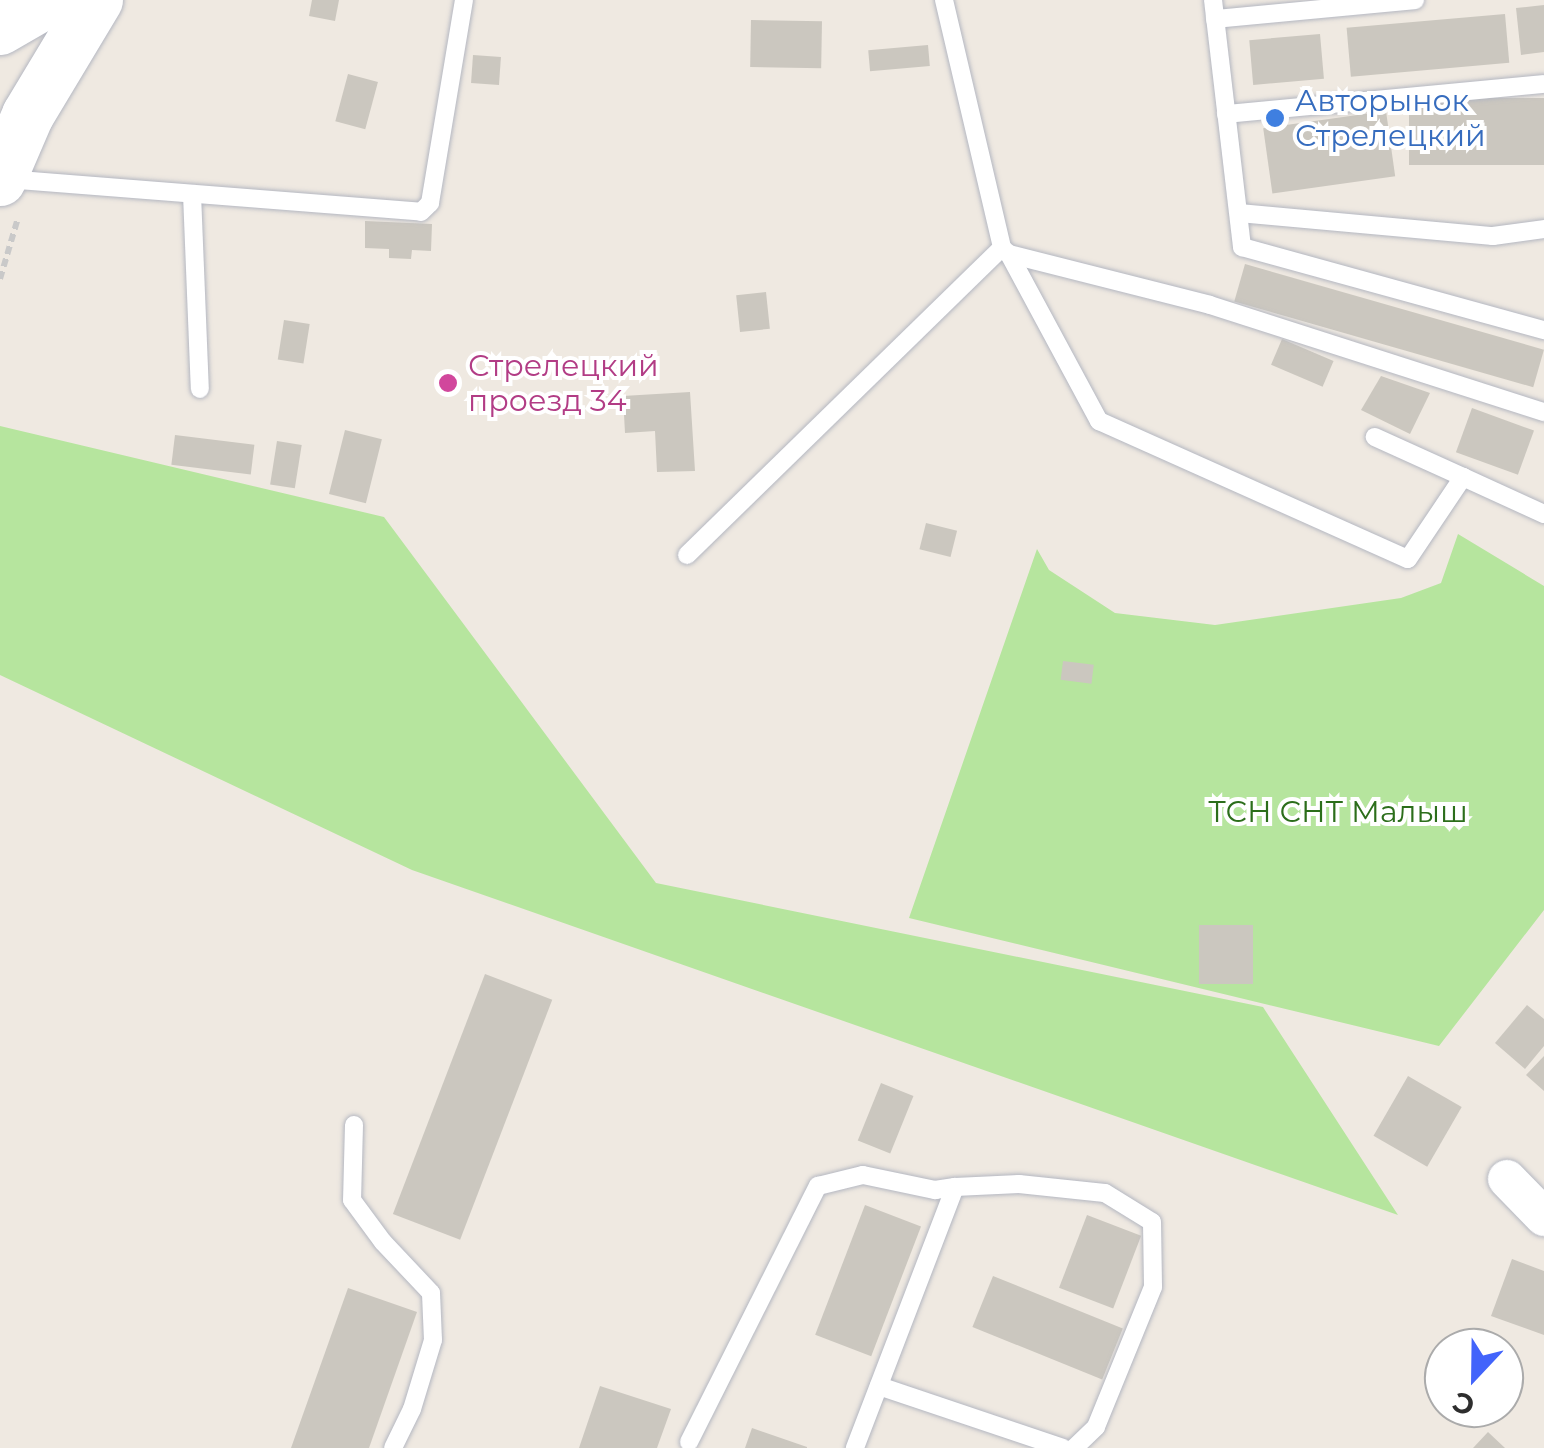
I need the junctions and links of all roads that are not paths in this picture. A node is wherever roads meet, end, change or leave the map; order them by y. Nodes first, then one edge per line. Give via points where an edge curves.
1 (50, 0) edge
2 (97, 0) edge
3 (464, 0) edge
4 (944, 0) edge
5 (1415, 0) edge
6 (1214, 9) edge
7 (0, 29) edge
8 (1544, 84) edge
9 (14, 109) edge
10 (1226, 114) junction
11 (13, 180) edge
12 (192, 194) junction
13 (1239, 213) junction
14 (1544, 229) edge
15 (1006, 251) junction
16 (1544, 330) edge
17 (200, 390) dead end
18 (1544, 412) edge
19 (1375, 437) dead end
20 (1464, 477) junction
21 (1544, 514) edge
22 (687, 554) dead end
23 (354, 1124) dead end
24 (1507, 1179) dead end
25 (955, 1188) junction
26 (1544, 1217) edge
27 (879, 1386) junction
28 (689, 1442) dead end
29 (393, 1448) edge
30 (856, 1448) edge
31 (1063, 1448) edge
32 (1074, 1448) edge

1 - 7 main road
2 - 9 main road
3 - 12 lane via 430,204 420,212
4 - 15 lane
5 - 6 lane
6 - 10 lane
8 - 10 lane
9 - 11 main road
10 - 13 lane
11 - 12 lane
12 - 17 lane
13 - 14 lane via 1493,236
13 - 16 lane via 1242,247
15 - 18 lane via 1210,305
15 - 20 lane via 1098,421 1408,559
15 - 22 lane
19 - 20 lane
20 - 21 lane
23 - 29 lane via 352,1200 431,1293 433,1340
24 - 26 street
25 - 27 lane
25 - 28 lane via 863,1175 818,1186
25 - 32 lane via 1019,1184 1106,1193 1152,1222 1153,1286 1096,1426
27 - 30 lane
27 - 31 lane

